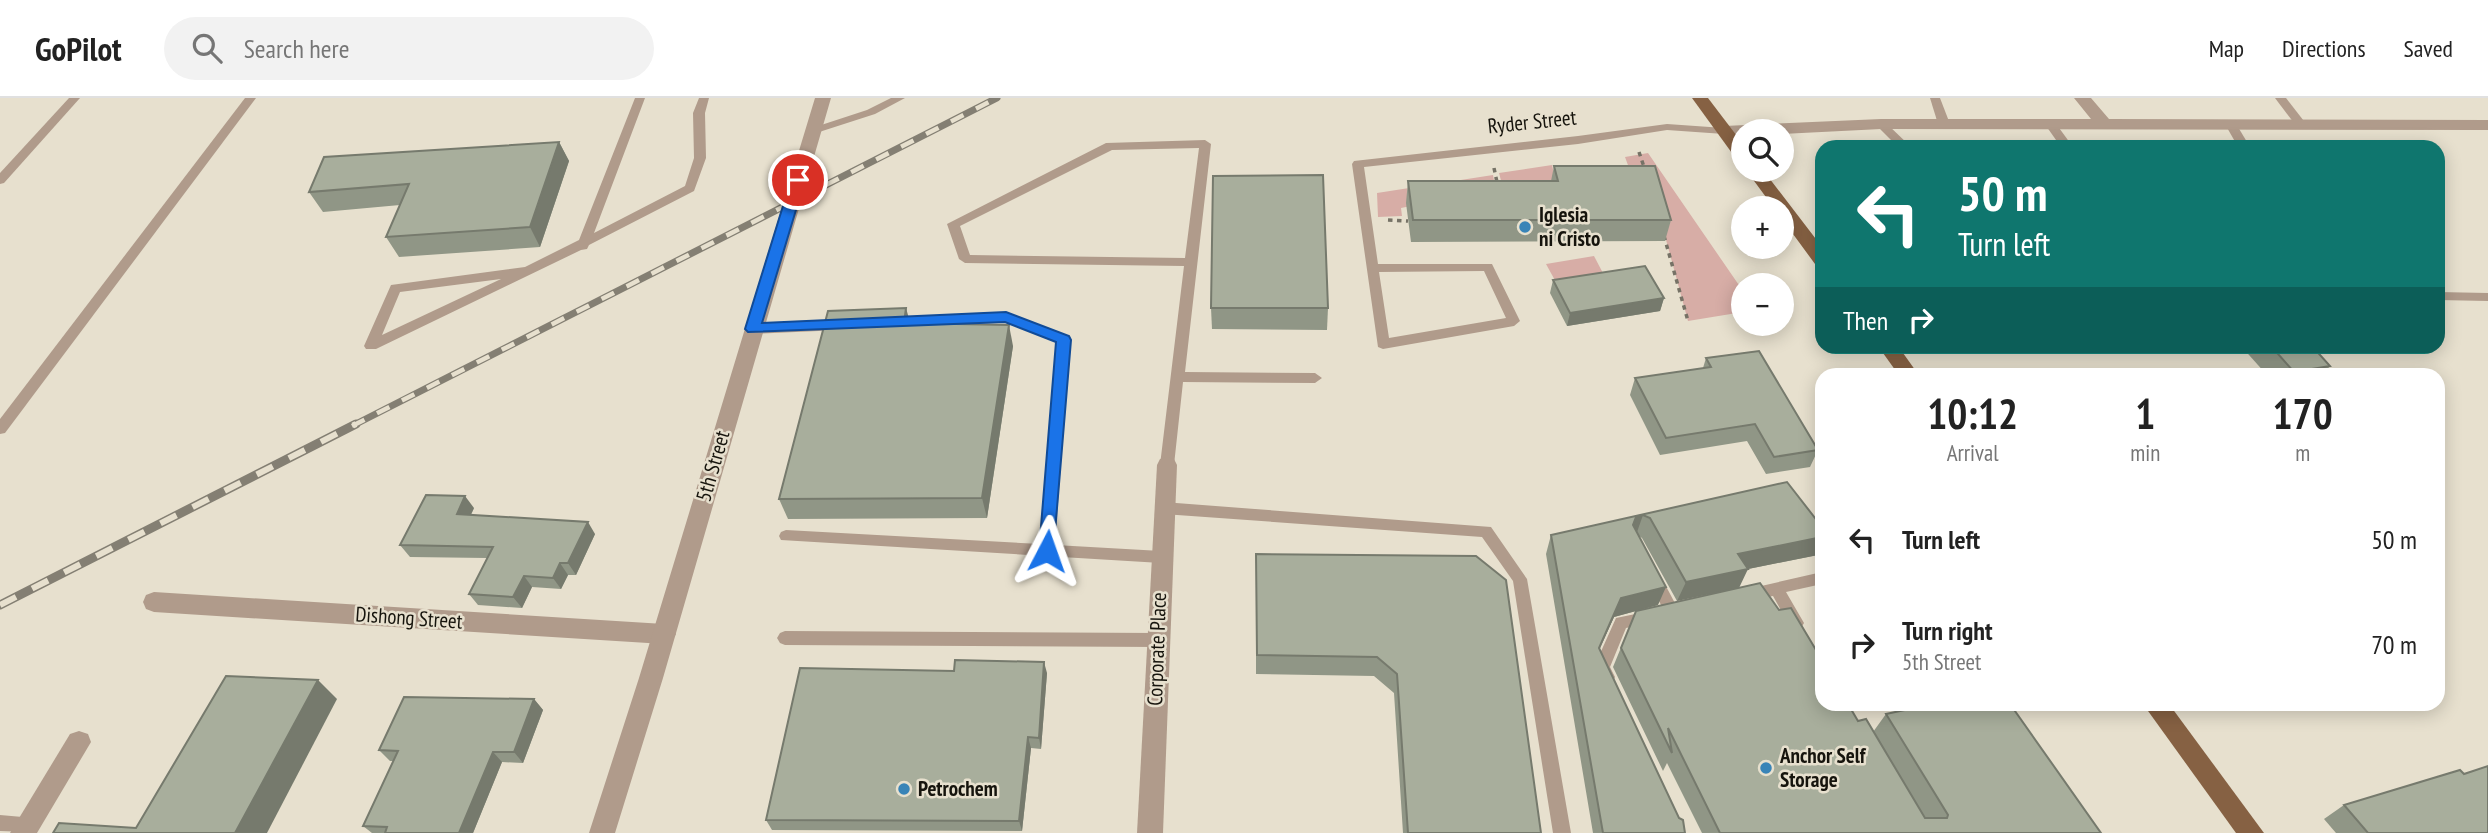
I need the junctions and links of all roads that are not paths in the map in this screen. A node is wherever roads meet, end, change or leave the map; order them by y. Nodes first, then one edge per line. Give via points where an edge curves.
1 (75, 98) edge
2 (251, 98) edge
3 (640, 98) edge
4 (704, 98) edge
5 (823, 98) edge
6 (900, 98) edge
7 (1700, 98) edge
8 (1936, 98) edge
9 (2082, 98) edge
10 (2280, 98) edge
11 (2050, 123) junction
12 (2103, 123) junction
13 (1881, 124) junction
14 (1944, 124) junction
15 (2231, 124) junction
16 (2301, 125) junction
17 (2488, 125) edge
18 (813, 131) junction
19 (1724, 131) junction
20 (1731, 140) edge
21 (1898, 140) edge
22 (2062, 140) edge
23 (2240, 140) edge
24 (0, 180) edge
25 (1763, 182) edge
26 (583, 246) junction
27 (1815, 251) edge
28 (1191, 262) junction
29 (1373, 268) junction
30 (529, 271) junction
31 (2445, 297) edge
32 (2486, 300) edge
33 (753, 329) junction
34 (1177, 377) junction
35 (1315, 378) dead end
36 (0, 429) edge
37 (1167, 465) joint
38 (1163, 508) junction
39 (786, 536) dead end
40 (1047, 551) junction
41 (1161, 557) junction
42 (1647, 566) edge
43 (1815, 580) edge
44 (1776, 589) junction
45 (1737, 597) edge
46 (154, 602) dead end
47 (1802, 633) edge
48 (664, 634) junction
49 (785, 638) dead end
50 (1158, 640) junction
51 (1613, 690) edge
52 (2160, 711) edge
53 (79, 742) dead end
54 (0, 823) edge
55 (25, 829) edge
56 (602, 833) edge
57 (1150, 833) edge
58 (1562, 833) edge
59 (2251, 833) edge

1 - 24 lane
2 - 36 lane
3 - 26 lane
4 - 26 lane via 699,113 700,158 690,188
5 - 18 street, 5th Street
6 - 18 lane
7 - 19 main road
8 - 14 lane
9 - 12 street
10 - 16 lane
11 - 12 street, Ryder Street
11 - 14 street, Ryder Street
11 - 22 lane
12 - 15 street, Ryder Street
13 - 14 street, Ryder Street
13 - 19 street, Ryder Street
13 - 21 lane
15 - 16 street, Ryder Street
15 - 23 lane
16 - 17 street, Ryder Street
18 - 33 street, 5th Street
19 - 20 main road
19 - 29 lane, Ryder Street via 1667,127 1358,164
25 - 27 main road
26 - 30 lane
28 - 28 lane via 1205,144 1110,146 953,224 965,259
28 - 34 lane
29 - 29 lane, Ryder Street via 1489,267 1514,321 1383,344
30 - 30 lane via 493,289 371,346 395,288
31 - 32 lane
33 - 40 lane via 1006,317 1064,340
33 - 48 street, 5th Street
34 - 35 lane
34 - 37 lane
37 - 38 street, Corporate Place
38 - 41 street, Corporate Place
38 - 58 lane via 1486,531 1520,579
39 - 40 lane
40 - 41 lane
41 - 50 street, Corporate Place
42 - 51 lane via 1679,610 1621,623 1602,667
43 - 44 lane
44 - 45 lane
44 - 47 lane
46 - 48 street, Dishong Street
48 - 56 street, 5th Street
49 - 50 lane
50 - 57 street, Corporate Place
52 - 59 main road
53 - 55 street
54 - 55 lane

